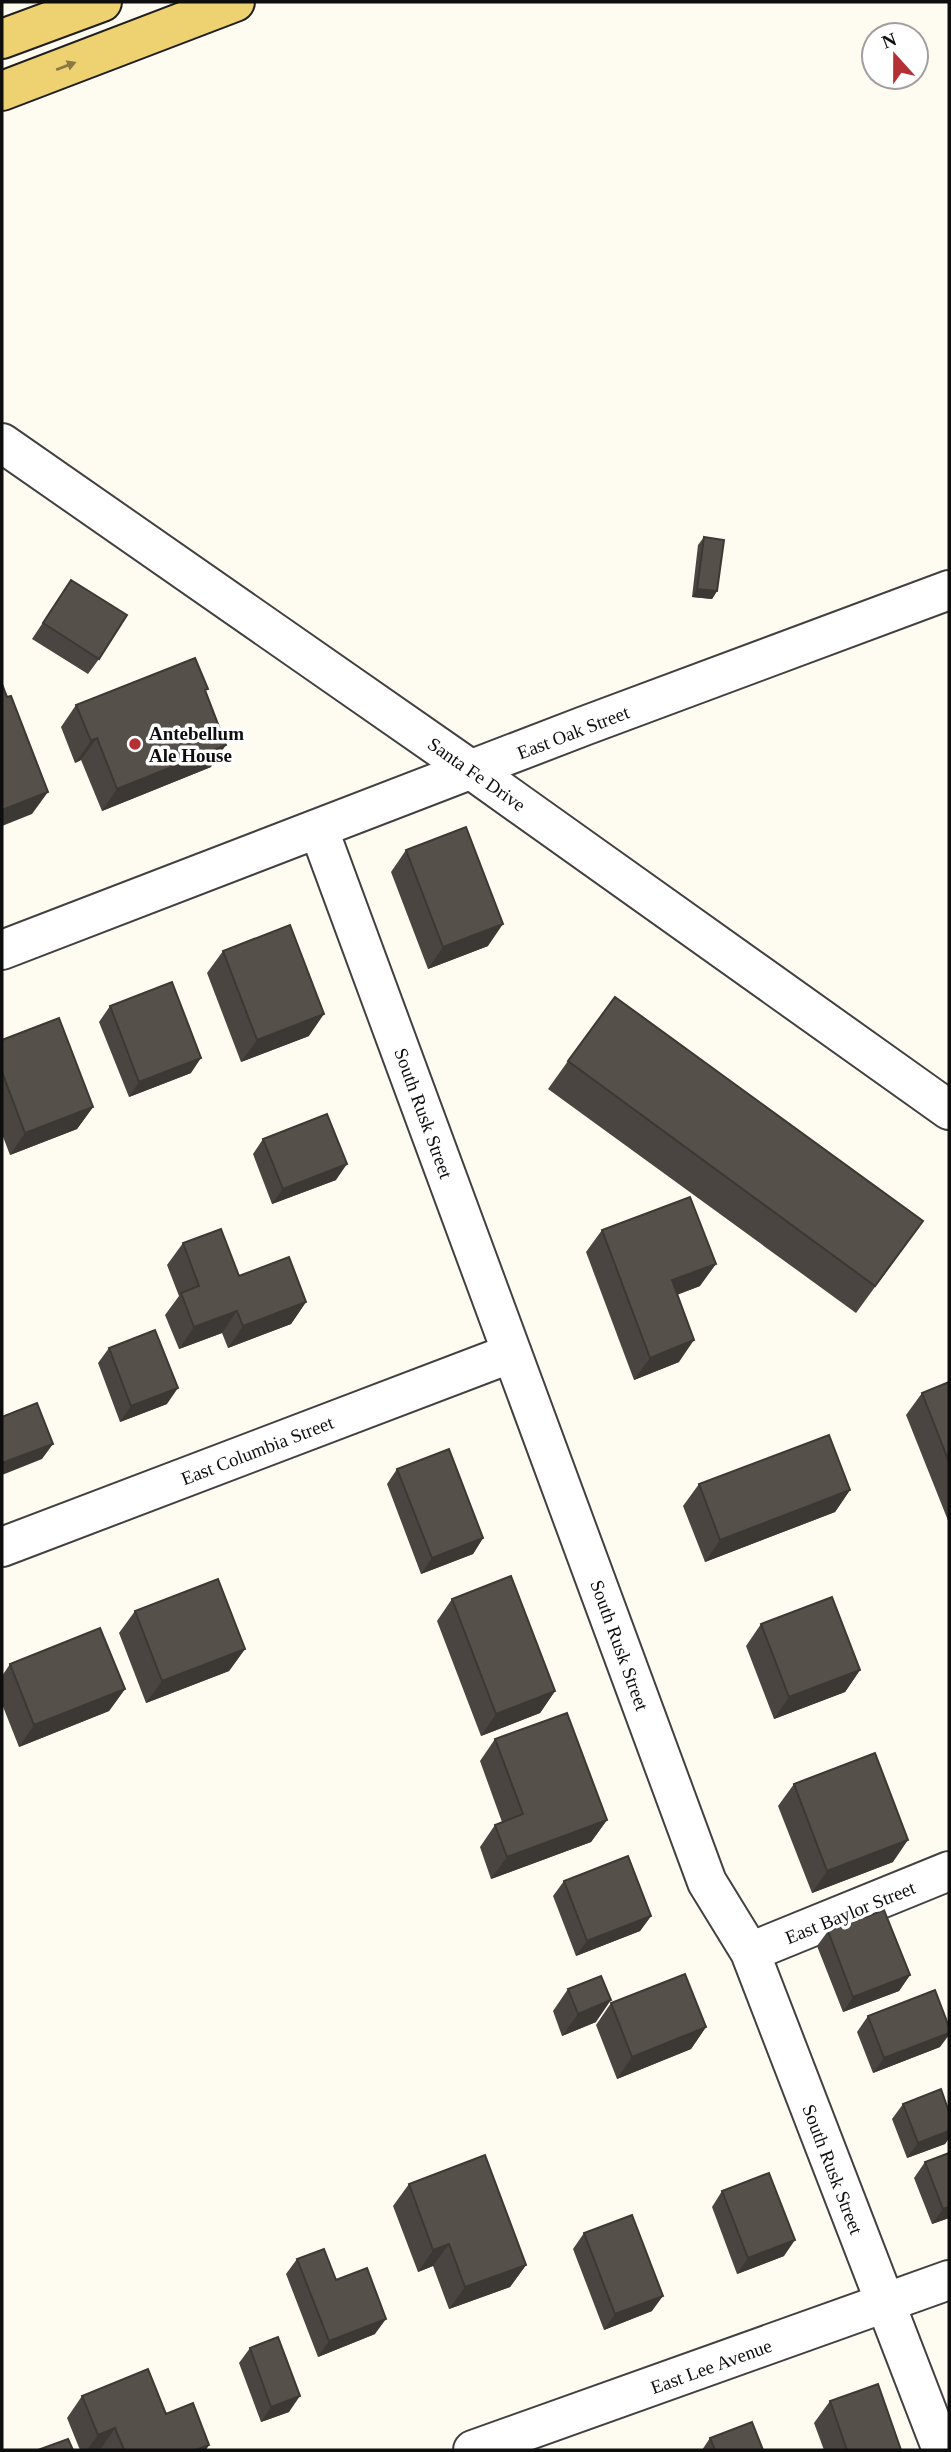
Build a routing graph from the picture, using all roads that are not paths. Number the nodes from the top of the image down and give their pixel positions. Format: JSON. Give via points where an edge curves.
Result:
{"nodes":[{"id":1,"x":102,"y":2,"type":"edge"},
{"id":2,"x":235,"y":2,"type":"edge"},
{"id":3,"x":2,"y":39,"type":"edge"},
{"id":4,"x":2,"y":91,"type":"edge"},
{"id":5,"x":2,"y":443,"type":"edge"},
{"id":6,"x":949,"y":590,"type":"edge"},
{"id":7,"x":473,"y":771,"type":"junction"},
{"id":8,"x":318,"y":830,"type":"junction"},
{"id":9,"x":2,"y":950,"type":"edge"},
{"id":10,"x":949,"y":1110,"type":"edge"},
{"id":11,"x":512,"y":1353,"type":"junction"},
{"id":12,"x":2,"y":1547,"type":"edge"},
{"id":13,"x":949,"y":1871,"type":"edge"},
{"id":14,"x":750,"y":1952,"type":"junction"},
{"id":15,"x":949,"y":2280,"type":"edge"},
{"id":16,"x":885,"y":2304,"type":"junction"},
{"id":17,"x":473,"y":2450,"type":"edge"},
{"id":18,"x":942,"y":2450,"type":"edge"}],
"edges":[{"from":1,"to":3,"type":"main road"},
{"from":4,"to":2,"type":"main road","one_way":true},
{"from":5,"to":7,"type":"street","name":"Santa Fe Drive"},
{"from":6,"to":7,"type":"street","name":"East Oak Street"},
{"from":7,"to":8,"type":"street","name":"East Oak Street"},
{"from":7,"to":10,"type":"street","name":"Santa Fe Drive"},
{"from":8,"to":9,"type":"street","name":"East Oak Street"},
{"from":8,"to":11,"type":"street","name":"South Rusk Street"},
{"from":11,"to":12,"type":"street","name":"East Columbia Street"},
{"from":11,"to":14,"type":"street","name":"South Rusk Street","via":[[707,1882]]},
{"from":13,"to":14,"type":"street","name":"East Baylor Street"},
{"from":14,"to":16,"type":"street","name":"South Rusk Street"},
{"from":15,"to":16,"type":"street","name":"East Lee Avenue"},
{"from":16,"to":17,"type":"street","name":"East Lee Avenue"},
{"from":16,"to":18,"type":"street","name":"South Rusk Street"}]}
